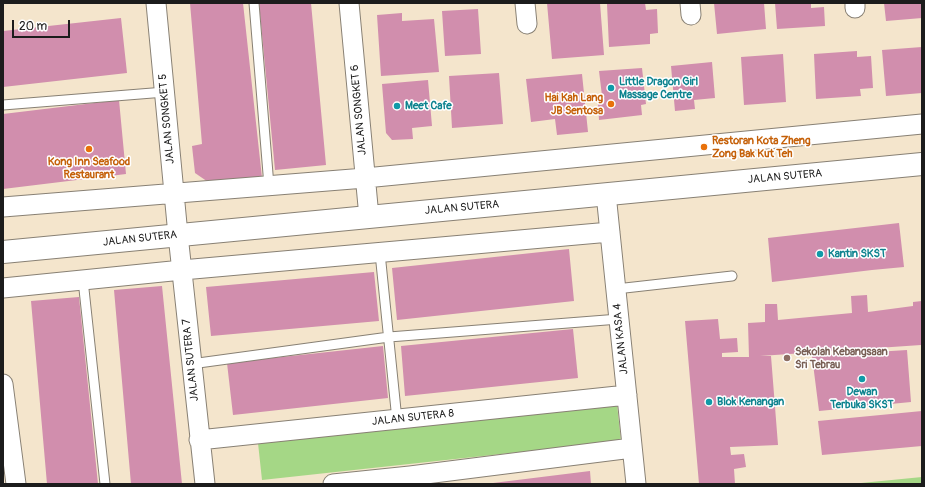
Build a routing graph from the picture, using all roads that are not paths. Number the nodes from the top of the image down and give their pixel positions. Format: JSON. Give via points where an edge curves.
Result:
{"nodes":[{"id":1,"x":156,"y":3,"type":"edge"},
{"id":2,"x":254,"y":3,"type":"edge"},
{"id":3,"x":349,"y":3,"type":"edge"},
{"id":4,"x":525,"y":3,"type":"edge"},
{"id":5,"x":527,"y":24,"type":"dead end"},
{"id":6,"x":165,"y":92,"type":"junction"},
{"id":7,"x":3,"y":105,"type":"edge"},
{"id":8,"x":922,"y":124,"type":"edge"},
{"id":9,"x":922,"y":164,"type":"edge"},
{"id":10,"x":365,"y":178,"type":"junction"},
{"id":11,"x":269,"y":186,"type":"junction"},
{"id":12,"x":174,"y":194,"type":"junction"},
{"id":13,"x":606,"y":194,"type":"junction"},
{"id":14,"x":3,"y":207,"type":"edge"},
{"id":15,"x":369,"y":217,"type":"junction"},
{"id":16,"x":610,"y":232,"type":"junction"},
{"id":17,"x":178,"y":235,"type":"junction"},
{"id":18,"x":3,"y":252,"type":"edge"},
{"id":19,"x":380,"y":253,"type":"junction"},
{"id":20,"x":182,"y":270,"type":"junction"},
{"id":21,"x":732,"y":276,"type":"dead end"},
{"id":22,"x":82,"y":280,"type":"junction"},
{"id":23,"x":3,"y":288,"type":"edge"},
{"id":24,"x":616,"y":290,"type":"junction"},
{"id":25,"x":619,"y":319,"type":"junction"},
{"id":26,"x":389,"y":337,"type":"junction"},
{"id":27,"x":191,"y":364,"type":"junction"},
{"id":28,"x":3,"y":393,"type":"edge"},
{"id":29,"x":627,"y":395,"type":"junction"},
{"id":30,"x":397,"y":420,"type":"junction"},
{"id":31,"x":199,"y":440,"type":"junction"},
{"id":32,"x":632,"y":448,"type":"junction"},
{"id":33,"x":410,"y":480,"type":"edge"},
{"id":34,"x":16,"y":484,"type":"edge"},
{"id":35,"x":105,"y":484,"type":"edge"},
{"id":36,"x":205,"y":484,"type":"edge"},
{"id":37,"x":333,"y":484,"type":"edge"},
{"id":38,"x":636,"y":484,"type":"edge"}],
"edges":[{"from":1,"to":6,"type":"street","name":"JALAN SONGKET 5"},
{"from":2,"to":11,"type":"lane"},
{"from":3,"to":10,"type":"street","name":"JALAN SONGKET 6"},
{"from":4,"to":5,"type":"street"},
{"from":6,"to":7,"type":"lane"},
{"from":6,"to":12,"type":"street","name":"JALAN SONGKET 5"},
{"from":8,"to":10,"type":"street"},
{"from":9,"to":13,"type":"street","name":"JALAN SUTERA"},
{"from":10,"to":11,"type":"street"},
{"from":10,"to":15,"type":"street","name":"JALAN SONGKET 6"},
{"from":11,"to":12,"type":"street"},
{"from":12,"to":14,"type":"street"},
{"from":12,"to":17,"type":"street","name":"JALAN SONGKET 5"},
{"from":13,"to":15,"type":"street","name":"JALAN SUTERA"},
{"from":13,"to":16,"type":"street","name":"JALAN KASA 4"},
{"from":15,"to":17,"type":"street","name":"JALAN SUTERA"},
{"from":16,"to":19,"type":"street"},
{"from":16,"to":24,"type":"street","name":"JALAN KASA 4"},
{"from":17,"to":18,"type":"street","name":"JALAN SUTERA"},
{"from":17,"to":20,"type":"street","name":"JALAN SUTERA 7"},
{"from":19,"to":20,"type":"street"},
{"from":19,"to":26,"type":"lane"},
{"from":20,"to":22,"type":"street"},
{"from":20,"to":27,"type":"street","name":"JALAN SUTERA 7"},
{"from":21,"to":24,"type":"lane"},
{"from":22,"to":23,"type":"street"},
{"from":22,"to":35,"type":"lane"},
{"from":24,"to":25,"type":"street","name":"JALAN KASA 4"},
{"from":25,"to":26,"type":"lane"},
{"from":25,"to":29,"type":"street","name":"JALAN KASA 4"},
{"from":26,"to":27,"type":"lane"},
{"from":26,"to":30,"type":"lane"},
{"from":27,"to":31,"type":"street","name":"JALAN SUTERA 7"},
{"from":28,"to":34,"type":"street"},
{"from":29,"to":30,"type":"street","name":"JALAN SUTERA 8"},
{"from":29,"to":32,"type":"street","name":"JALAN KASA 4"},
{"from":30,"to":31,"type":"street","name":"JALAN SUTERA 8"},
{"from":31,"to":36,"type":"street","name":"JALAN SUTERA 7"},
{"from":32,"to":33,"type":"street"},
{"from":32,"to":38,"type":"street","name":"JALAN KASA 4"},
{"from":33,"to":37,"type":"street"}]}
